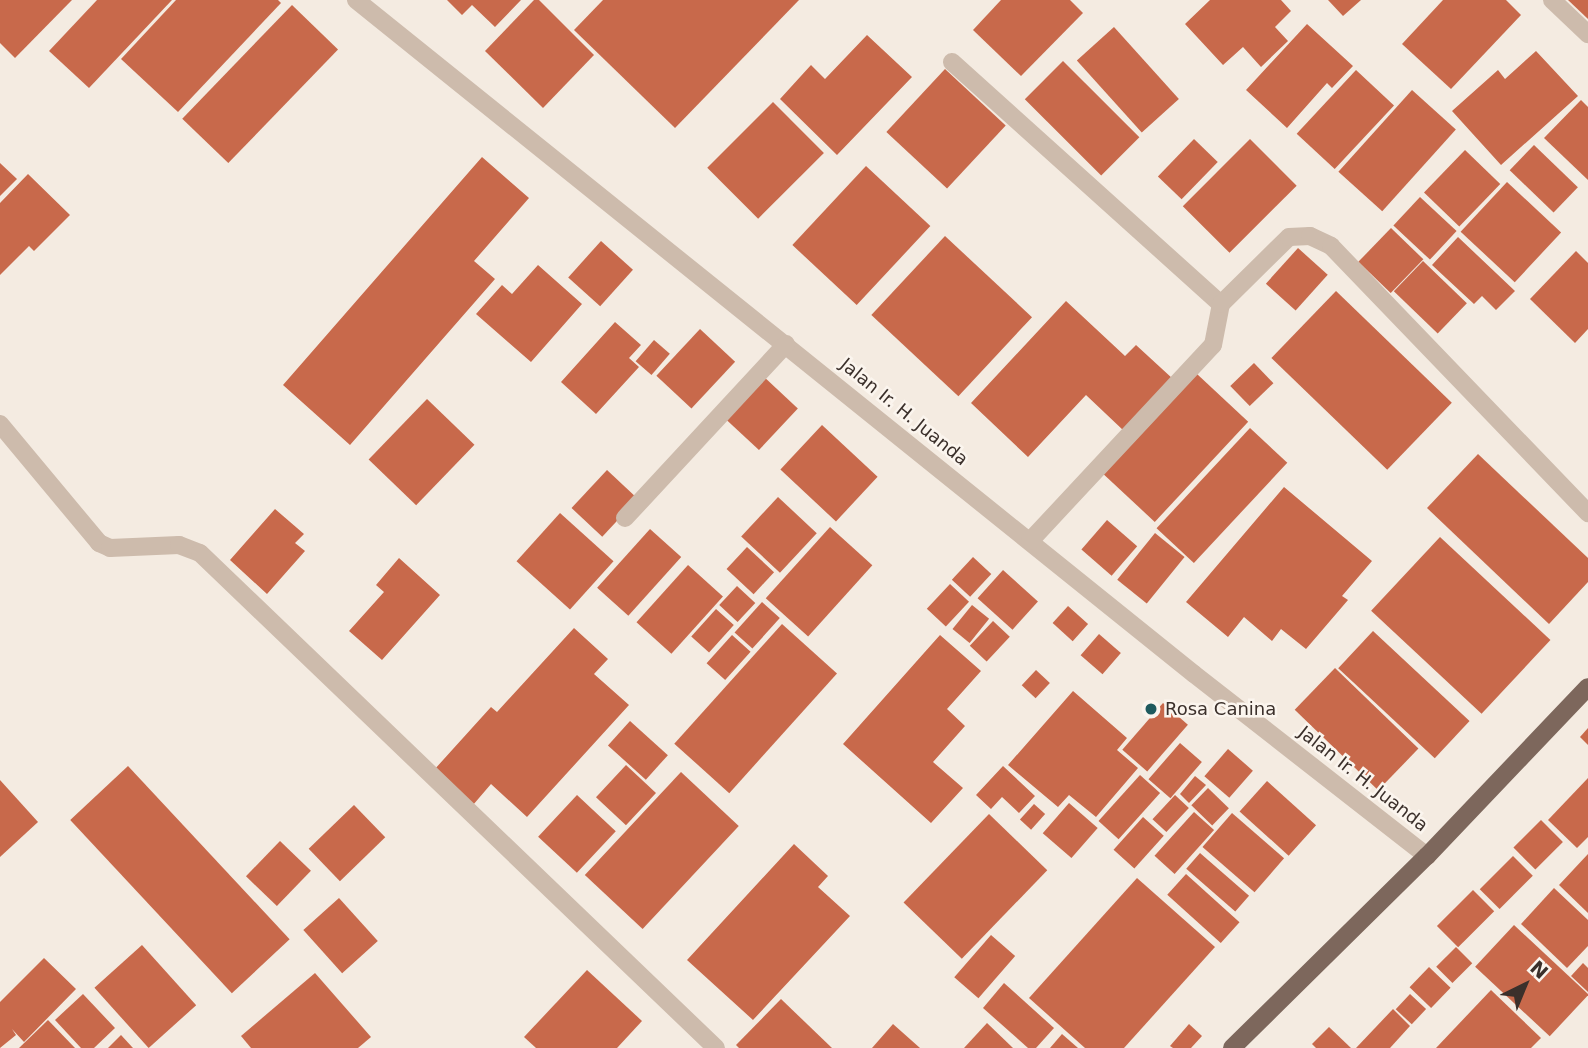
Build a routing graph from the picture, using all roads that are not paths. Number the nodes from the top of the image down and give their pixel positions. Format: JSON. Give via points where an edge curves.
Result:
{"nodes":[{"id":1,"x":1552,"y":0,"type":"edge"},
{"id":2,"x":363,"y":2,"type":"edge"},
{"id":3,"x":1588,"y":34,"type":"edge"},
{"id":4,"x":953,"y":62,"type":"dead end"},
{"id":5,"x":1220,"y":304,"type":"junction"},
{"id":6,"x":786,"y":344,"type":"junction"},
{"id":7,"x":0,"y":424,"type":"edge"},
{"id":8,"x":1588,"y":513,"type":"edge"},
{"id":9,"x":625,"y":518,"type":"dead end"},
{"id":10,"x":1030,"y":541,"type":"junction"},
{"id":11,"x":1588,"y":687,"type":"edge"},
{"id":12,"x":1427,"y":856,"type":"junction"},
{"id":13,"x":716,"y":1048,"type":"edge"},
{"id":14,"x":1232,"y":1048,"type":"edge"}],
"edges":[{"from":1,"to":3,"type":"street"},
{"from":2,"to":6,"type":"street","name":"Jalan Ir. H. Juanda"},
{"from":4,"to":5,"type":"street"},
{"from":5,"to":8,"type":"street","via":[[1289,237],[1310,236],[1331,246]]},
{"from":5,"to":10,"type":"street","via":[[1213,345]]},
{"from":6,"to":9,"type":"street"},
{"from":6,"to":10,"type":"street","name":"Jalan Ir. H. Juanda"},
{"from":7,"to":13,"type":"street","via":[[99,543],[110,548],[179,545],[200,553]]},
{"from":10,"to":12,"type":"street","name":"Jalan Ir. H. Juanda"},
{"from":11,"to":12,"type":"main road","name":"Jalan Ir. H. Juanda"},
{"from":12,"to":14,"type":"main road","name":"Jalan Ir. H. Juanda"}]}
